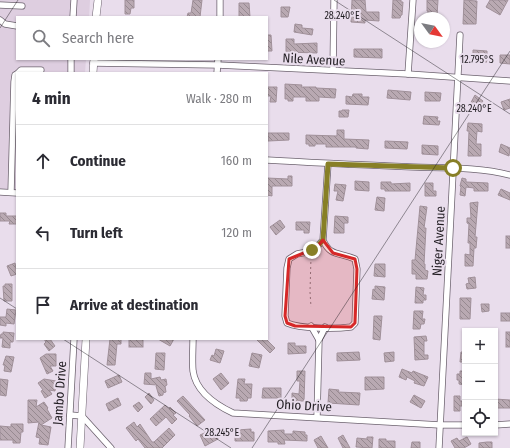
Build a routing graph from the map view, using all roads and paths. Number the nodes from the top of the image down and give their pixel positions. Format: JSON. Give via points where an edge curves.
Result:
{"nodes":[{"id":1,"x":74,"y":0,"type":"edge"},
{"id":2,"x":98,"y":0,"type":"edge"},
{"id":3,"x":220,"y":0,"type":"edge"},
{"id":4,"x":334,"y":0,"type":"edge"},
{"id":5,"x":413,"y":0,"type":"edge"},
{"id":6,"x":0,"y":5,"type":"edge"},
{"id":7,"x":22,"y":6,"type":"dead end"},
{"id":8,"x":73,"y":16,"type":"edge"},
{"id":9,"x":96,"y":16,"type":"edge"},
{"id":10,"x":220,"y":16,"type":"edge"},
{"id":11,"x":0,"y":20,"type":"edge"},
{"id":12,"x":16,"y":26,"type":"edge"},
{"id":13,"x":460,"y":35,"type":"dead end"},
{"id":14,"x":70,"y":60,"type":"edge"},
{"id":15,"x":94,"y":61,"type":"edge"},
{"id":16,"x":218,"y":62,"type":"edge"},
{"id":17,"x":41,"y":70,"type":"dead end"},
{"id":18,"x":333,"y":70,"type":"junction"},
{"id":19,"x":18,"y":72,"type":"edge"},
{"id":20,"x":71,"y":72,"type":"edge"},
{"id":21,"x":93,"y":72,"type":"edge"},
{"id":22,"x":217,"y":72,"type":"edge"},
{"id":23,"x":16,"y":74,"type":"edge"},
{"id":24,"x":408,"y":74,"type":"junction"},
{"id":25,"x":458,"y":78,"type":"junction"},
{"id":26,"x":510,"y":81,"type":"edge"},
{"id":27,"x":268,"y":160,"type":"edge"},
{"id":28,"x":328,"y":164,"type":"junction"},
{"id":29,"x":453,"y":168,"type":"junction"},
{"id":30,"x":510,"y":175,"type":"edge"},
{"id":31,"x":0,"y":192,"type":"edge"},
{"id":32,"x":14,"y":193,"type":"edge"},
{"id":33,"x":323,"y":240,"type":"junction"},
{"id":34,"x":312,"y":250,"type":"junction"},
{"id":35,"x":311,"y":307,"type":"dead end"},
{"id":36,"x":311,"y":326,"type":"junction"},
{"id":37,"x":325,"y":327,"type":"junction"},
{"id":38,"x":74,"y":340,"type":"edge"},
{"id":39,"x":86,"y":340,"type":"edge"},
{"id":40,"x":193,"y":340,"type":"edge"},
{"id":41,"x":319,"y":340,"type":"junction"},
{"id":42,"x":70,"y":415,"type":"junction"},
{"id":43,"x":82,"y":416,"type":"junction"},
{"id":44,"x":317,"y":417,"type":"junction"},
{"id":45,"x":440,"y":424,"type":"junction"},
{"id":46,"x":510,"y":424,"type":"edge"},
{"id":47,"x":462,"y":425,"type":"edge"},
{"id":48,"x":498,"y":425,"type":"edge"},
{"id":49,"x":68,"y":448,"type":"edge"},
{"id":50,"x":80,"y":448,"type":"edge"},
{"id":51,"x":111,"y":448,"type":"edge"},
{"id":52,"x":439,"y":448,"type":"edge"}],
"edges":[{"from":1,"to":8,"type":"street"},
{"from":2,"to":9,"type":"main road"},
{"from":3,"to":10,"type":"street"},
{"from":4,"to":18,"type":"street"},
{"from":5,"to":24,"type":"street"},
{"from":6,"to":7,"type":"street"},
{"from":11,"to":12,"type":"street","via":[[5,24]]},
{"from":13,"to":25,"type":"street","name":"Niger Avenue"},
{"from":14,"to":20,"type":"street"},
{"from":15,"to":16,"type":"street","name":"Nile Avenue"},
{"from":15,"to":21,"type":"main road"},
{"from":16,"to":18,"type":"street","name":"Nile Avenue"},
{"from":16,"to":22,"type":"street"},
{"from":17,"to":19,"type":"street"},
{"from":18,"to":24,"type":"street","name":"Nile Avenue"},
{"from":23,"to":32,"type":"street"},
{"from":24,"to":25,"type":"street","name":"Nile Avenue"},
{"from":25,"to":26,"type":"street","name":"Nile Avenue"},
{"from":25,"to":29,"type":"street","name":"Niger Avenue"},
{"from":27,"to":28,"type":"street"},
{"from":28,"to":29,"type":"street"},
{"from":28,"to":33,"type":"street"},
{"from":29,"to":30,"type":"street"},
{"from":29,"to":45,"type":"street","name":"Niger Avenue"},
{"from":31,"to":32,"type":"street"},
{"from":33,"to":34,"type":"street"},
{"from":33,"to":37,"type":"street","via":[[326,248],[333,253],[355,259],[357,269],[355,323],[351,327]]},
{"from":34,"to":35,"type":"path"},
{"from":34,"to":36,"type":"street","via":[[289,259],[285,316],[287,323]]},
{"from":36,"to":37,"type":"street"},
{"from":36,"to":41,"type":"street"},
{"from":37,"to":41,"type":"street"},
{"from":38,"to":42,"type":"street","name":"Jambo Drive"},
{"from":39,"to":43,"type":"main road","name":"Jambo Drive"},
{"from":40,"to":44,"type":"street","name":"Ohio Drive","via":[[193,371],[198,385],[220,407],[233,413]]},
{"from":41,"to":44,"type":"street"},
{"from":42,"to":43,"type":"street"},
{"from":42,"to":49,"type":"street","name":"Jambo Drive"},
{"from":43,"to":50,"type":"main road","name":"Jambo Drive"},
{"from":43,"to":51,"type":"street"},
{"from":44,"to":45,"type":"street","name":"Ohio Drive"},
{"from":45,"to":47,"type":"street","name":"Ohio Drive"},
{"from":45,"to":52,"type":"street","name":"Niger Avenue"},
{"from":46,"to":48,"type":"street"}]}
